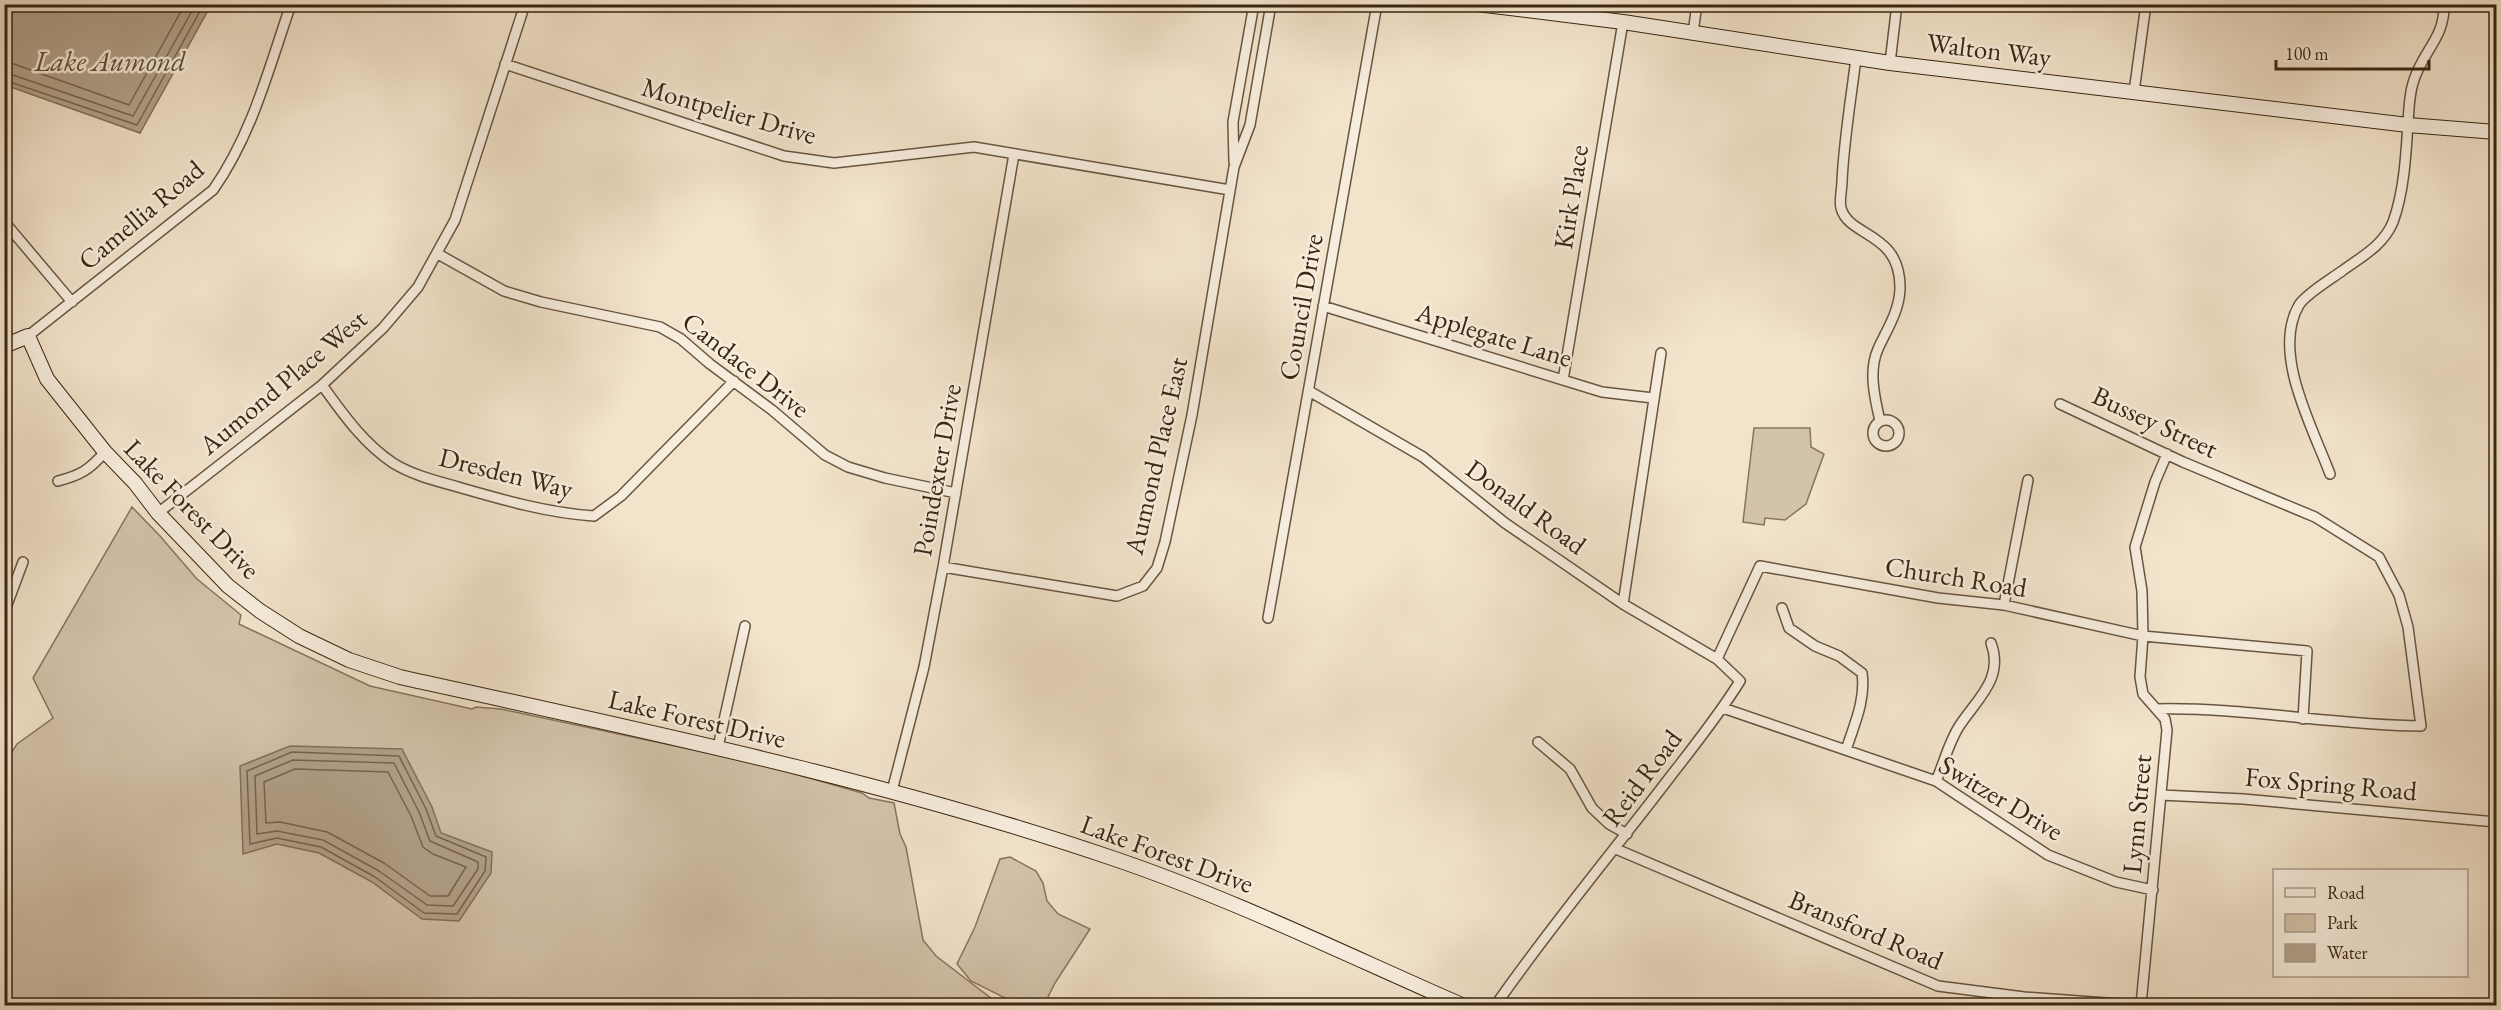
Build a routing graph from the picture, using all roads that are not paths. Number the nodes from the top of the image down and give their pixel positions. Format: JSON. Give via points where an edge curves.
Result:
{"nodes":[{"id":1,"x":291,"y":4,"type":"edge"},
{"id":2,"x":525,"y":4,"type":"edge"},
{"id":3,"x":1254,"y":4,"type":"edge"},
{"id":4,"x":1271,"y":4,"type":"edge"},
{"id":5,"x":1377,"y":4,"type":"edge"},
{"id":6,"x":1477,"y":4,"type":"edge"},
{"id":7,"x":1697,"y":4,"type":"edge"},
{"id":8,"x":1897,"y":4,"type":"edge"},
{"id":9,"x":2146,"y":4,"type":"edge"},
{"id":10,"x":2444,"y":4,"type":"edge"},
{"id":11,"x":1592,"y":11,"type":"edge"},
{"id":12,"x":1623,"y":22,"type":"junction"},
{"id":13,"x":1693,"y":33,"type":"junction"},
{"id":14,"x":1856,"y":58,"type":"junction"},
{"id":15,"x":1890,"y":63,"type":"junction"},
{"id":16,"x":505,"y":64,"type":"junction"},
{"id":17,"x":2134,"y":92,"type":"junction"},
{"id":18,"x":2408,"y":124,"type":"junction"},
{"id":19,"x":2496,"y":132,"type":"edge"},
{"id":20,"x":1014,"y":154,"type":"junction"},
{"id":21,"x":1234,"y":167,"type":"junction"},
{"id":22,"x":1230,"y":190,"type":"junction"},
{"id":23,"x":8,"y":225,"type":"dead end"},
{"id":24,"x":438,"y":254,"type":"junction"},
{"id":25,"x":72,"y":302,"type":"junction"},
{"id":26,"x":1323,"y":306,"type":"junction"},
{"id":27,"x":28,"y":336,"type":"junction"},
{"id":28,"x":4,"y":346,"type":"edge"},
{"id":29,"x":1661,"y":353,"type":"dead end"},
{"id":30,"x":1563,"y":380,"type":"junction"},
{"id":31,"x":734,"y":381,"type":"junction"},
{"id":32,"x":322,"y":385,"type":"junction"},
{"id":33,"x":1309,"y":391,"type":"junction"},
{"id":34,"x":1653,"y":398,"type":"junction"},
{"id":35,"x":2060,"y":404,"type":"dead end"},
{"id":36,"x":1880,"y":421,"type":"dead end"},
{"id":37,"x":105,"y":452,"type":"junction"},
{"id":38,"x":2167,"y":454,"type":"junction"},
{"id":39,"x":2330,"y":474,"type":"dead end"},
{"id":40,"x":2028,"y":480,"type":"dead end"},
{"id":41,"x":58,"y":481,"type":"dead end"},
{"id":42,"x":956,"y":493,"type":"junction"},
{"id":43,"x":158,"y":513,"type":"junction"},
{"id":44,"x":23,"y":562,"type":"dead end"},
{"id":45,"x":943,"y":567,"type":"junction"},
{"id":46,"x":1623,"y":604,"type":"junction"},
{"id":47,"x":2004,"y":605,"type":"junction"},
{"id":48,"x":1782,"y":608,"type":"dead end"},
{"id":49,"x":4,"y":613,"type":"edge"},
{"id":50,"x":1268,"y":618,"type":"dead end"},
{"id":51,"x":745,"y":626,"type":"dead end"},
{"id":52,"x":2143,"y":636,"type":"junction"},
{"id":53,"x":1991,"y":643,"type":"dead end"},
{"id":54,"x":1717,"y":659,"type":"junction"},
{"id":55,"x":1723,"y":708,"type":"junction"},
{"id":56,"x":2156,"y":709,"type":"junction"},
{"id":57,"x":2303,"y":719,"type":"junction"},
{"id":58,"x":1538,"y":742,"type":"dead end"},
{"id":59,"x":718,"y":747,"type":"junction"},
{"id":60,"x":1846,"y":750,"type":"junction"},
{"id":61,"x":1936,"y":781,"type":"junction"},
{"id":62,"x":892,"y":791,"type":"junction"},
{"id":63,"x":2161,"y":795,"type":"junction"},
{"id":64,"x":2496,"y":822,"type":"edge"},
{"id":65,"x":1627,"y":834,"type":"junction"},
{"id":66,"x":1616,"y":849,"type":"junction"},
{"id":67,"x":2153,"y":890,"type":"junction"},
{"id":68,"x":1464,"y":1005,"type":"edge"},
{"id":69,"x":1495,"y":1005,"type":"edge"},
{"id":70,"x":2142,"y":1005,"type":"edge"},
{"id":71,"x":2147,"y":1005,"type":"edge"}],
"edges":[{"from":1,"to":25,"type":"street","name":"Camellia Road","via":[[249,125],[231,165],[213,190]]},
{"from":2,"to":16,"type":"street","name":"Aumond Place West"},
{"from":3,"to":21,"type":"street","name":"Aumond Place East","via":[[1233,122]]},
{"from":4,"to":21,"type":"street","name":"Aumond Place East","via":[[1250,125]]},
{"from":5,"to":26,"type":"street","name":"Council Drive"},
{"from":6,"to":11,"type":"street","name":"Walton Way"},
{"from":7,"to":13,"type":"street"},
{"from":8,"to":15,"type":"street"},
{"from":9,"to":17,"type":"street"},
{"from":10,"to":18,"type":"street","via":[[2445,20],[2440,34],[2419,65],[2413,82]]},
{"from":11,"to":12,"type":"street","name":"Walton Way"},
{"from":12,"to":13,"type":"street","name":"Walton Way"},
{"from":12,"to":30,"type":"street","name":"Kirk Place"},
{"from":13,"to":14,"type":"street","name":"Walton Way"},
{"from":14,"to":15,"type":"street","name":"Walton Way"},
{"from":14,"to":36,"type":"street","via":[[1841,209],[1851,222],[1885,246],[1896,262],[1900,290],[1896,313],[1874,362]]},
{"from":15,"to":17,"type":"street","name":"Walton Way"},
{"from":16,"to":20,"type":"street","name":"Montpelier Drive","via":[[784,156],[834,163],[974,147]]},
{"from":16,"to":24,"type":"street","name":"Aumond Place West","via":[[455,220]]},
{"from":17,"to":18,"type":"street","name":"Walton Way"},
{"from":18,"to":19,"type":"street","name":"Walton Way"},
{"from":18,"to":39,"type":"street","via":[[2401,188],[2392,223],[2374,249],[2300,304],[2292,325],[2289,355],[2297,388]]},
{"from":20,"to":22,"type":"street","name":"Montpelier Drive"},
{"from":20,"to":42,"type":"street","name":"Poindexter Drive"},
{"from":21,"to":22,"type":"street","name":"Aumond Place East"},
{"from":22,"to":45,"type":"street","name":"Aumond Place East","via":[[1175,502],[1156,568],[1143,586],[1118,596]]},
{"from":23,"to":25,"type":"street"},
{"from":24,"to":31,"type":"street","name":"Candace Drive","via":[[504,291],[541,303],[660,327]]},
{"from":24,"to":32,"type":"street","name":"Aumond Place West","via":[[418,287],[383,328]]},
{"from":25,"to":27,"type":"street","name":"Camellia Road"},
{"from":26,"to":30,"type":"street","name":"Applegate Lane"},
{"from":26,"to":33,"type":"street","name":"Council Drive"},
{"from":27,"to":28,"type":"street"},
{"from":27,"to":37,"type":"street","name":"Lake Forest Drive","via":[[47,379]]},
{"from":29,"to":34,"type":"street"},
{"from":30,"to":34,"type":"street","name":"Applegate Lane","via":[[1602,392]]},
{"from":31,"to":32,"type":"street","name":"Dresden Way","via":[[621,496],[594,516],[494,497],[394,464],[358,433]]},
{"from":31,"to":42,"type":"street","name":"Candace Drive","via":[[825,455],[848,467]]},
{"from":32,"to":43,"type":"street","name":"Aumond Place West"},
{"from":33,"to":46,"type":"street","name":"Donald Road","via":[[1423,457],[1505,523]]},
{"from":33,"to":50,"type":"street","name":"Council Drive"},
{"from":34,"to":46,"type":"street"},
{"from":35,"to":38,"type":"street","name":"Bussey Street"},
{"from":37,"to":41,"type":"street","via":[[79,476]]},
{"from":37,"to":43,"type":"street","name":"Lake Forest Drive"},
{"from":38,"to":52,"type":"street","name":"Lynn Street","via":[[2135,547],[2142,591]]},
{"from":38,"to":57,"type":"street","name":"Bussey Street","via":[[2315,517],[2379,557],[2399,595],[2408,627],[2421,726]]},
{"from":40,"to":47,"type":"street"},
{"from":42,"to":45,"type":"street","name":"Poindexter Drive"},
{"from":43,"to":59,"type":"street","name":"Lake Forest Drive","via":[[200,559],[260,612],[349,660],[400,677]]},
{"from":44,"to":49,"type":"street"},
{"from":45,"to":62,"type":"street","name":"Poindexter Drive","via":[[924,667]]},
{"from":46,"to":54,"type":"street","name":"Donald Road"},
{"from":47,"to":52,"type":"street","name":"Church Road"},
{"from":47,"to":54,"type":"street","name":"Church Road","via":[[1938,598],[1760,566]]},
{"from":48,"to":60,"type":"street","via":[[1789,628],[1862,673],[1862,700]]},
{"from":51,"to":59,"type":"street"},
{"from":52,"to":56,"type":"street","name":"Lynn Street","via":[[2143,694]]},
{"from":52,"to":57,"type":"street","name":"Church Road","via":[[2307,651]]},
{"from":53,"to":61,"type":"street","via":[[1996,658],[1993,676],[1959,726]]},
{"from":54,"to":55,"type":"street","name":"Reid Road","via":[[1740,681]]},
{"from":55,"to":60,"type":"street","name":"Switzer Drive"},
{"from":55,"to":65,"type":"street","name":"Reid Road"},
{"from":56,"to":57,"type":"street","via":[[2193,708]]},
{"from":56,"to":63,"type":"street","name":"Lynn Street","via":[[2165,719],[2167,730]]},
{"from":58,"to":65,"type":"street","via":[[1570,769],[1592,808]]},
{"from":59,"to":62,"type":"street","name":"Lake Forest Drive"},
{"from":60,"to":61,"type":"street","name":"Switzer Drive"},
{"from":61,"to":67,"type":"street","name":"Switzer Drive","via":[[2048,855],[2116,882]]},
{"from":62,"to":68,"type":"street","name":"Lake Forest Drive","via":[[1058,840],[1190,886]]},
{"from":63,"to":64,"type":"street","name":"Fox Spring Road"},
{"from":63,"to":67,"type":"street","name":"Lynn Street"},
{"from":65,"to":66,"type":"street","name":"Reid Road"},
{"from":66,"to":69,"type":"street","name":"Reid Road"},
{"from":66,"to":70,"type":"street","name":"Bransford Road","via":[[1938,986]]},
{"from":67,"to":70,"type":"street","name":"Lynn Street"},
{"from":70,"to":71,"type":"street","name":"Bransford Road"}]}
